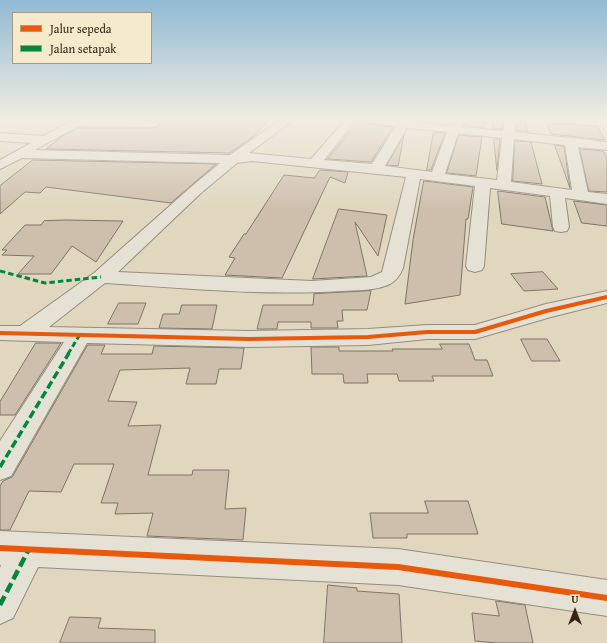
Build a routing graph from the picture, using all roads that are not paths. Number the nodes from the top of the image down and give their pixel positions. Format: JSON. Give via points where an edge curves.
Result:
{"nodes":[{"id":1,"x":27,"y":150,"type":"edge"},
{"id":2,"x":245,"y":150,"type":"edge"},
{"id":3,"x":325,"y":150,"type":"edge"},
{"id":4,"x":388,"y":150,"type":"edge"},
{"id":5,"x":447,"y":150,"type":"edge"},
{"id":6,"x":507,"y":150,"type":"edge"},
{"id":7,"x":572,"y":150,"type":"edge"},
{"id":8,"x":20,"y":154,"type":"junction"},
{"id":9,"x":233,"y":159,"type":"junction"},
{"id":10,"x":2,"y":163,"type":"edge"},
{"id":11,"x":314,"y":163,"type":"junction"},
{"id":12,"x":376,"y":169,"type":"junction"},
{"id":13,"x":414,"y":174,"type":"junction"},
{"id":14,"x":437,"y":176,"type":"junction"},
{"id":15,"x":483,"y":182,"type":"junction"},
{"id":16,"x":504,"y":185,"type":"junction"},
{"id":17,"x":557,"y":192,"type":"junction"},
{"id":18,"x":581,"y":196,"type":"junction"},
{"id":19,"x":607,"y":199,"type":"edge"},
{"id":20,"x":561,"y":227,"type":"dead end"},
{"id":21,"x":475,"y":266,"type":"dead end"},
{"id":22,"x":101,"y":277,"type":"junction"},
{"id":23,"x":607,"y":297,"type":"edge"},
{"id":24,"x":26,"y":333,"type":"junction"},
{"id":25,"x":0,"y":334,"type":"edge"},
{"id":26,"x":79,"y":336,"type":"junction"},
{"id":27,"x":0,"y":467,"type":"edge"},
{"id":28,"x":15,"y":548,"type":"edge"},
{"id":29,"x":607,"y":598,"type":"edge"},
{"id":30,"x":0,"y":605,"type":"edge"}],
"edges":[{"from":1,"to":8,"type":"street"},
{"from":2,"to":9,"type":"street"},
{"from":3,"to":11,"type":"street"},
{"from":4,"to":12,"type":"street"},
{"from":5,"to":14,"type":"street"},
{"from":6,"to":16,"type":"street"},
{"from":7,"to":18,"type":"street"},
{"from":8,"to":9,"type":"street"},
{"from":8,"to":10,"type":"street"},
{"from":9,"to":11,"type":"street","via":[[252,157]]},
{"from":9,"to":22,"type":"street"},
{"from":11,"to":12,"type":"street"},
{"from":12,"to":13,"type":"street"},
{"from":13,"to":14,"type":"street"},
{"from":13,"to":22,"type":"street","via":[[394,268],[390,275],[373,283],[312,287]]},
{"from":14,"to":15,"type":"street"},
{"from":15,"to":16,"type":"street"},
{"from":15,"to":21,"type":"street"},
{"from":16,"to":17,"type":"street"},
{"from":17,"to":18,"type":"street"},
{"from":17,"to":20,"type":"street"},
{"from":18,"to":19,"type":"street"},
{"from":22,"to":24,"type":"street"},
{"from":23,"to":26,"type":"street","via":[[546,311],[475,332],[249,339]]},
{"from":24,"to":25,"type":"street"},
{"from":24,"to":26,"type":"street"},
{"from":26,"to":27,"type":"street"},
{"from":28,"to":29,"type":"street","via":[[398,567]]},
{"from":28,"to":30,"type":"street"}]}
